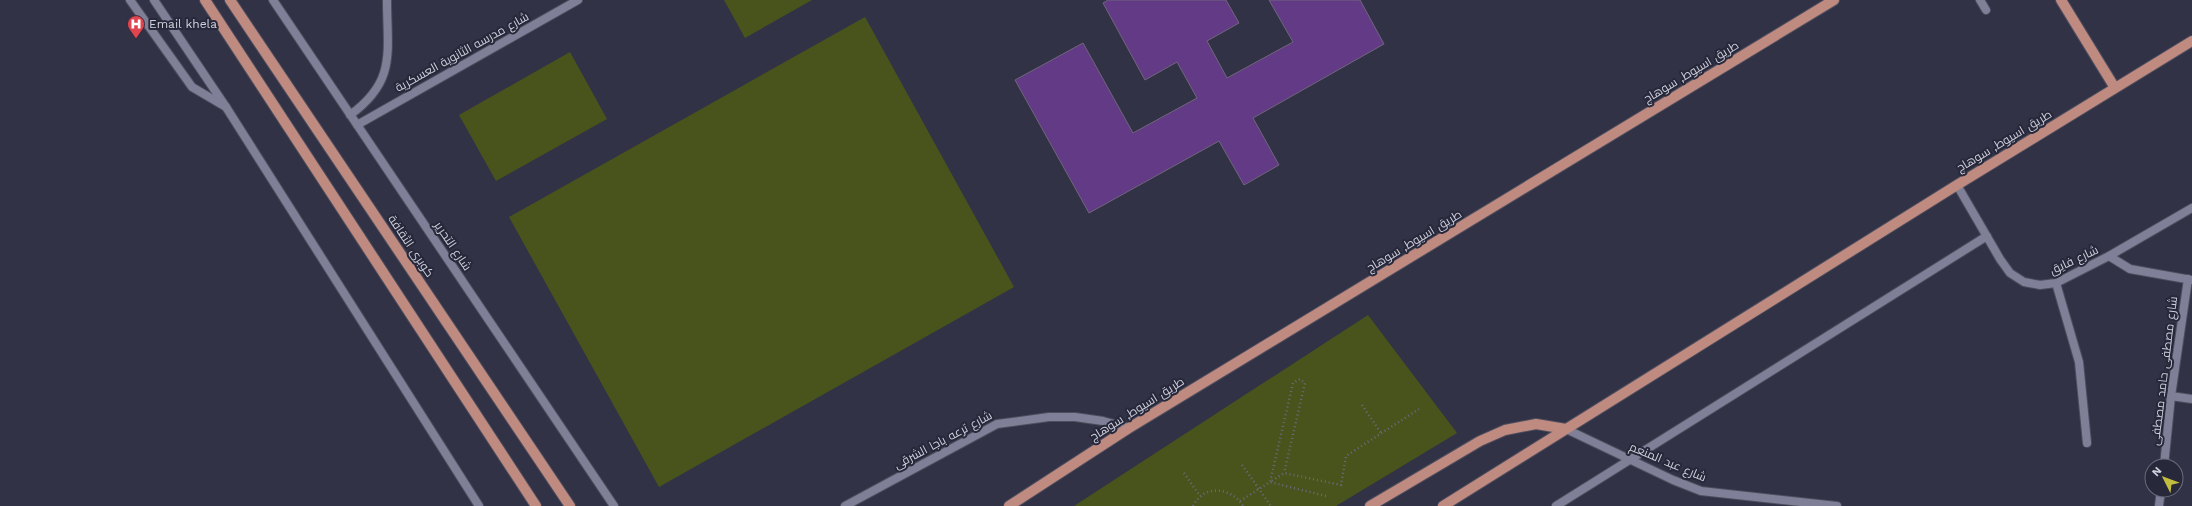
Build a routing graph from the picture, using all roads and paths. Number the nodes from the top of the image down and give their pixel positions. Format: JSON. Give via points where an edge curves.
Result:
{"nodes":[{"id":1,"x":130,"y":0,"type":"edge"},
{"id":2,"x":154,"y":0,"type":"edge"},
{"id":3,"x":205,"y":0,"type":"edge"},
{"id":4,"x":230,"y":0,"type":"edge"},
{"id":5,"x":273,"y":0,"type":"edge"},
{"id":6,"x":387,"y":0,"type":"edge"},
{"id":7,"x":578,"y":0,"type":"edge"},
{"id":8,"x":1834,"y":0,"type":"edge"},
{"id":9,"x":1980,"y":0,"type":"edge"},
{"id":10,"x":2061,"y":0,"type":"edge"},
{"id":11,"x":1986,"y":10,"type":"dead end"},
{"id":12,"x":2192,"y":41,"type":"edge"},
{"id":13,"x":2115,"y":88,"type":"junction"},
{"id":14,"x":226,"y":107,"type":"junction"},
{"id":15,"x":350,"y":115,"type":"junction"},
{"id":16,"x":357,"y":125,"type":"junction"},
{"id":17,"x":1956,"y":185,"type":"junction"},
{"id":18,"x":2192,"y":208,"type":"edge"},
{"id":19,"x":1987,"y":236,"type":"junction"},
{"id":20,"x":2109,"y":256,"type":"junction"},
{"id":21,"x":2190,"y":279,"type":"edge"},
{"id":22,"x":2056,"y":283,"type":"junction"},
{"id":23,"x":2171,"y":396,"type":"junction"},
{"id":24,"x":2192,"y":399,"type":"edge"},
{"id":25,"x":1362,"y":405,"type":"dead end"},
{"id":26,"x":1418,"y":409,"type":"dead end"},
{"id":27,"x":1129,"y":428,"type":"junction"},
{"id":28,"x":1566,"y":429,"type":"junction"},
{"id":29,"x":1381,"y":433,"type":"junction"},
{"id":30,"x":2087,"y":443,"type":"dead end"},
{"id":31,"x":2165,"y":458,"type":"edge"},
{"id":32,"x":1630,"y":460,"type":"junction"},
{"id":33,"x":1242,"y":465,"type":"dead end"},
{"id":34,"x":1184,"y":473,"type":"dead end"},
{"id":35,"x":1284,"y":473,"type":"junction"},
{"id":36,"x":1270,"y":482,"type":"junction"},
{"id":37,"x":1259,"y":489,"type":"junction"},
{"id":38,"x":1200,"y":496,"type":"junction"},
{"id":39,"x":1326,"y":496,"type":"dead end"},
{"id":40,"x":1240,"y":501,"type":"junction"},
{"id":41,"x":479,"y":506,"type":"edge"},
{"id":42,"x":536,"y":506,"type":"edge"},
{"id":43,"x":570,"y":506,"type":"edge"},
{"id":44,"x":614,"y":506,"type":"edge"},
{"id":45,"x":845,"y":506,"type":"edge"},
{"id":46,"x":1009,"y":506,"type":"edge"},
{"id":47,"x":1193,"y":506,"type":"edge"},
{"id":48,"x":1243,"y":506,"type":"edge"},
{"id":49,"x":1271,"y":506,"type":"edge"},
{"id":50,"x":1370,"y":506,"type":"edge"},
{"id":51,"x":1443,"y":506,"type":"edge"},
{"id":52,"x":1556,"y":506,"type":"edge"},
{"id":53,"x":1837,"y":506,"type":"edge"}],
"edges":[{"from":1,"to":14,"type":"street","via":[[192,87]]},
{"from":2,"to":14,"type":"street"},
{"from":3,"to":42,"type":"main road"},
{"from":4,"to":43,"type":"main road","name":"كوبرى الثقافة"},
{"from":5,"to":15,"type":"street","name":"شارع التحرير"},
{"from":6,"to":15,"type":"street","via":[[386,64],[382,82],[367,103]]},
{"from":7,"to":16,"type":"street","name":"شارع مدرسه الثانوية العسكرية"},
{"from":8,"to":27,"type":"main road","name":"طريق اسيوط, سوهاج"},
{"from":9,"to":11,"type":"street"},
{"from":10,"to":13,"type":"main road"},
{"from":12,"to":13,"type":"main road","name":"طريق اسيوط, سوهاج"},
{"from":13,"to":17,"type":"main road","name":"طريق اسيوط, سوهاج"},
{"from":14,"to":41,"type":"street"},
{"from":15,"to":16,"type":"street","name":"شارع التحرير"},
{"from":16,"to":44,"type":"street","name":"شارع التحرير"},
{"from":17,"to":19,"type":"street","name":"شارع فايق"},
{"from":17,"to":28,"type":"main road","name":"طريق اسيوط, سوهاج"},
{"from":18,"to":20,"type":"street","name":"شارع فايق"},
{"from":19,"to":22,"type":"street","name":"شارع فايق","via":[[2010,273],[2024,282],[2040,285]]},
{"from":19,"to":32,"type":"street"},
{"from":20,"to":21,"type":"street","via":[[2130,269]]},
{"from":20,"to":22,"type":"street","name":"شارع فايق"},
{"from":21,"to":23,"type":"street","name":"شارع مصطفى حامد مصطفى"},
{"from":22,"to":30,"type":"street","via":[[2079,362]]},
{"from":23,"to":24,"type":"street"},
{"from":23,"to":31,"type":"street","name":"شارع مصطفى حامد مصطفى"},
{"from":25,"to":29,"type":"path"},
{"from":26,"to":29,"type":"path"},
{"from":27,"to":45,"type":"street","name":"شارع ترعه باجا الشرقى","via":[[1075,417],[1049,417],[997,424]]},
{"from":27,"to":46,"type":"main road","name":"طريق اسيوط, سوهاج"},
{"from":28,"to":32,"type":"street","name":"شارع عبد المنعم"},
{"from":28,"to":50,"type":"main road","via":[[1536,424],[1505,430],[1480,441]]},
{"from":28,"to":51,"type":"main road","name":"طريق اسيوط, سوهاج"},
{"from":29,"to":35,"type":"path","via":[[1346,456],[1341,485]]},
{"from":32,"to":52,"type":"street"},
{"from":32,"to":53,"type":"street","name":"شارع عبد المنعم","via":[[1701,491]]},
{"from":33,"to":37,"type":"path"},
{"from":34,"to":38,"type":"path"},
{"from":35,"to":36,"type":"path"},
{"from":35,"to":36,"type":"path","via":[[1305,383],[1300,379],[1293,383]]},
{"from":36,"to":37,"type":"path"},
{"from":36,"to":39,"type":"path"},
{"from":37,"to":40,"type":"path"},
{"from":37,"to":49,"type":"path"},
{"from":38,"to":40,"type":"path","via":[[1210,491],[1221,490],[1232,493]]},
{"from":38,"to":47,"type":"path"},
{"from":40,"to":48,"type":"path"}]}
